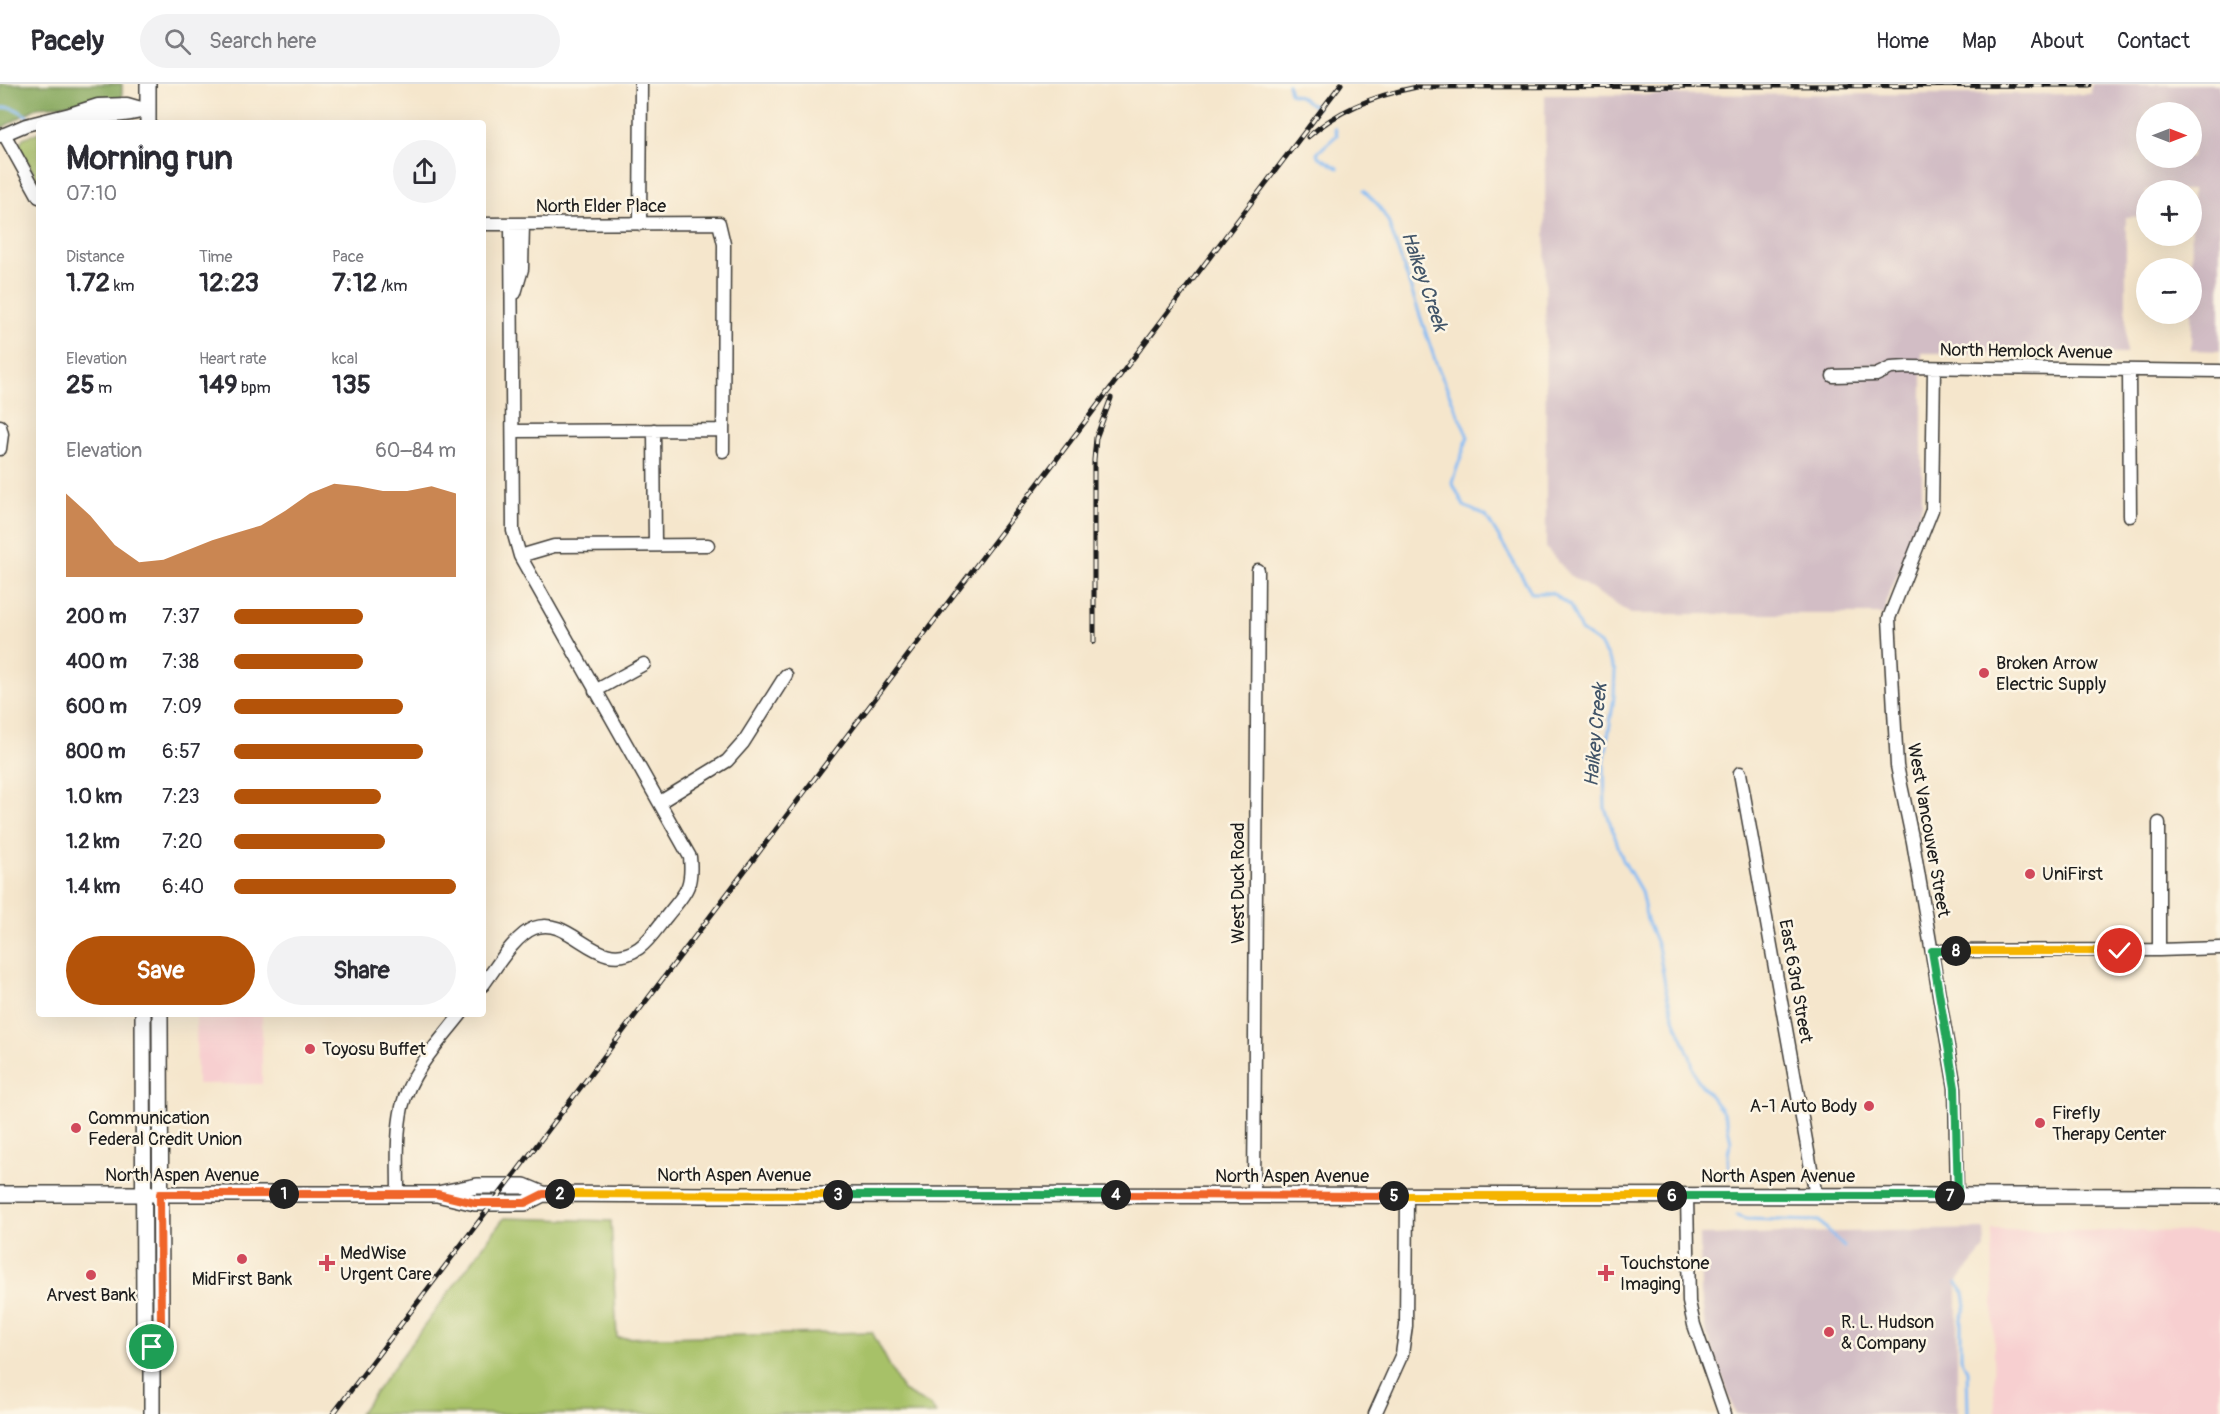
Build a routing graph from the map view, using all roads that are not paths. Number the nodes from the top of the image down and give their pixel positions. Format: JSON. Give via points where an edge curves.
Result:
{"nodes":[{"id":1,"x":148,"y":84,"type":"edge"},
{"id":2,"x":641,"y":84,"type":"edge"},
{"id":3,"x":148,"y":117,"type":"edge"},
{"id":4,"x":43,"y":120,"type":"edge"},
{"id":5,"x":36,"y":122,"type":"edge"},
{"id":6,"x":2,"y":135,"type":"edge"},
{"id":7,"x":36,"y":192,"type":"edge"},
{"id":8,"x":486,"y":224,"type":"edge"},
{"id":9,"x":517,"y":224,"type":"junction"},
{"id":10,"x":640,"y":224,"type":"junction"},
{"id":11,"x":1934,"y":368,"type":"junction"},
{"id":12,"x":2129,"y":370,"type":"junction"},
{"id":13,"x":2220,"y":370,"type":"edge"},
{"id":14,"x":1833,"y":376,"type":"dead end"},
{"id":15,"x":0,"y":426,"type":"edge"},
{"id":16,"x":654,"y":430,"type":"junction"},
{"id":17,"x":723,"y":430,"type":"junction"},
{"id":18,"x":513,"y":431,"type":"junction"},
{"id":19,"x":1,"y":447,"type":"edge"},
{"id":20,"x":723,"y":451,"type":"dead end"},
{"id":21,"x":2130,"y":516,"type":"dead end"},
{"id":22,"x":655,"y":545,"type":"junction"},
{"id":23,"x":708,"y":545,"type":"dead end"},
{"id":24,"x":520,"y":556,"type":"junction"},
{"id":25,"x":1258,"y":570,"type":"dead end"},
{"id":26,"x":644,"y":664,"type":"dead end"},
{"id":27,"x":786,"y":675,"type":"dead end"},
{"id":28,"x":596,"y":691,"type":"junction"},
{"id":29,"x":1740,"y":773,"type":"dead end"},
{"id":30,"x":660,"y":802,"type":"junction"},
{"id":31,"x":2158,"y":823,"type":"dead end"},
{"id":32,"x":2220,"y":948,"type":"edge"},
{"id":33,"x":2159,"y":950,"type":"junction"},
{"id":34,"x":1932,"y":951,"type":"junction"},
{"id":35,"x":486,"y":981,"type":"edge"},
{"id":36,"x":143,"y":1017,"type":"edge"},
{"id":37,"x":160,"y":1017,"type":"edge"},
{"id":38,"x":459,"y":1017,"type":"edge"},
{"id":39,"x":0,"y":1194,"type":"edge"},
{"id":40,"x":144,"y":1194,"type":"junction"},
{"id":41,"x":160,"y":1194,"type":"junction"},
{"id":42,"x":398,"y":1194,"type":"junction"},
{"id":43,"x":1254,"y":1195,"type":"junction"},
{"id":44,"x":1407,"y":1196,"type":"junction"},
{"id":45,"x":1687,"y":1196,"type":"junction"},
{"id":46,"x":1816,"y":1196,"type":"junction"},
{"id":47,"x":1958,"y":1196,"type":"junction"},
{"id":48,"x":2220,"y":1196,"type":"edge"},
{"id":49,"x":152,"y":1347,"type":"junction"},
{"id":50,"x":152,"y":1414,"type":"edge"},
{"id":51,"x":1375,"y":1414,"type":"edge"},
{"id":52,"x":1725,"y":1414,"type":"edge"}],
"edges":[{"from":1,"to":3,"type":"main road"},
{"from":2,"to":10,"type":"street"},
{"from":3,"to":4,"type":"street","via":[[127,104],[98,105]]},
{"from":5,"to":6,"type":"street"},
{"from":6,"to":7,"type":"street"},
{"from":8,"to":9,"type":"street","name":"North Elder Place"},
{"from":9,"to":10,"type":"street","name":"North Elder Place"},
{"from":9,"to":18,"type":"street"},
{"from":10,"to":17,"type":"street","name":"North Elder Place","via":[[719,223],[724,244]]},
{"from":11,"to":12,"type":"street","name":"North Hemlock Avenue"},
{"from":11,"to":14,"type":"street","name":"North Hemlock Avenue","via":[[1891,368],[1876,375]]},
{"from":11,"to":34,"type":"street","name":"West Vancouver Street","via":[[1932,510],[1889,618],[1897,766]]},
{"from":12,"to":13,"type":"street","name":"North Hemlock Avenue"},
{"from":12,"to":21,"type":"street"},
{"from":15,"to":19,"type":"street"},
{"from":16,"to":17,"type":"street"},
{"from":16,"to":18,"type":"street"},
{"from":16,"to":22,"type":"street"},
{"from":17,"to":20,"type":"street"},
{"from":18,"to":24,"type":"street","via":[[513,531]]},
{"from":22,"to":23,"type":"street"},
{"from":22,"to":24,"type":"street","via":[[554,546]]},
{"from":24,"to":28,"type":"street"},
{"from":25,"to":43,"type":"street","name":"West Duck Road"},
{"from":26,"to":28,"type":"street"},
{"from":27,"to":30,"type":"street","via":[[743,743],[727,761]]},
{"from":28,"to":30,"type":"street"},
{"from":29,"to":46,"type":"street","name":"East 63rd Street"},
{"from":30,"to":35,"type":"street","via":[[690,857],[692,872],[688,890],[641,947],[628,954],[599,953],[558,927],[535,927],[522,934]]},
{"from":31,"to":33,"type":"street"},
{"from":32,"to":33,"type":"street"},
{"from":33,"to":34,"type":"street"},
{"from":34,"to":47,"type":"street","name":"West Vancouver Street","via":[[1955,1088]]},
{"from":36,"to":40,"type":"main road"},
{"from":37,"to":41,"type":"main road"},
{"from":38,"to":42,"type":"street","via":[[423,1063],[405,1098],[398,1140]]},
{"from":39,"to":40,"type":"main road","name":"North Aspen Avenue"},
{"from":40,"to":41,"type":"main road","name":"North Aspen Avenue"},
{"from":40,"to":49,"type":"main road","via":[[144,1323]]},
{"from":41,"to":42,"type":"main road","name":"North Aspen Avenue"},
{"from":41,"to":49,"type":"main road","via":[[161,1323]]},
{"from":42,"to":43,"type":"main road","name":"North Aspen Avenue","via":[[437,1194],[475,1203],[525,1203],[543,1194]]},
{"from":43,"to":44,"type":"main road","name":"North Aspen Avenue"},
{"from":44,"to":45,"type":"main road","name":"North Aspen Avenue"},
{"from":44,"to":51,"type":"street","via":[[1406,1326],[1402,1354]]},
{"from":45,"to":46,"type":"main road","name":"North Aspen Avenue"},
{"from":45,"to":52,"type":"street","via":[[1690,1309]]},
{"from":46,"to":47,"type":"main road","name":"North Aspen Avenue"},
{"from":47,"to":48,"type":"main road","name":"North Aspen Avenue"},
{"from":49,"to":50,"type":"main road"}]}
